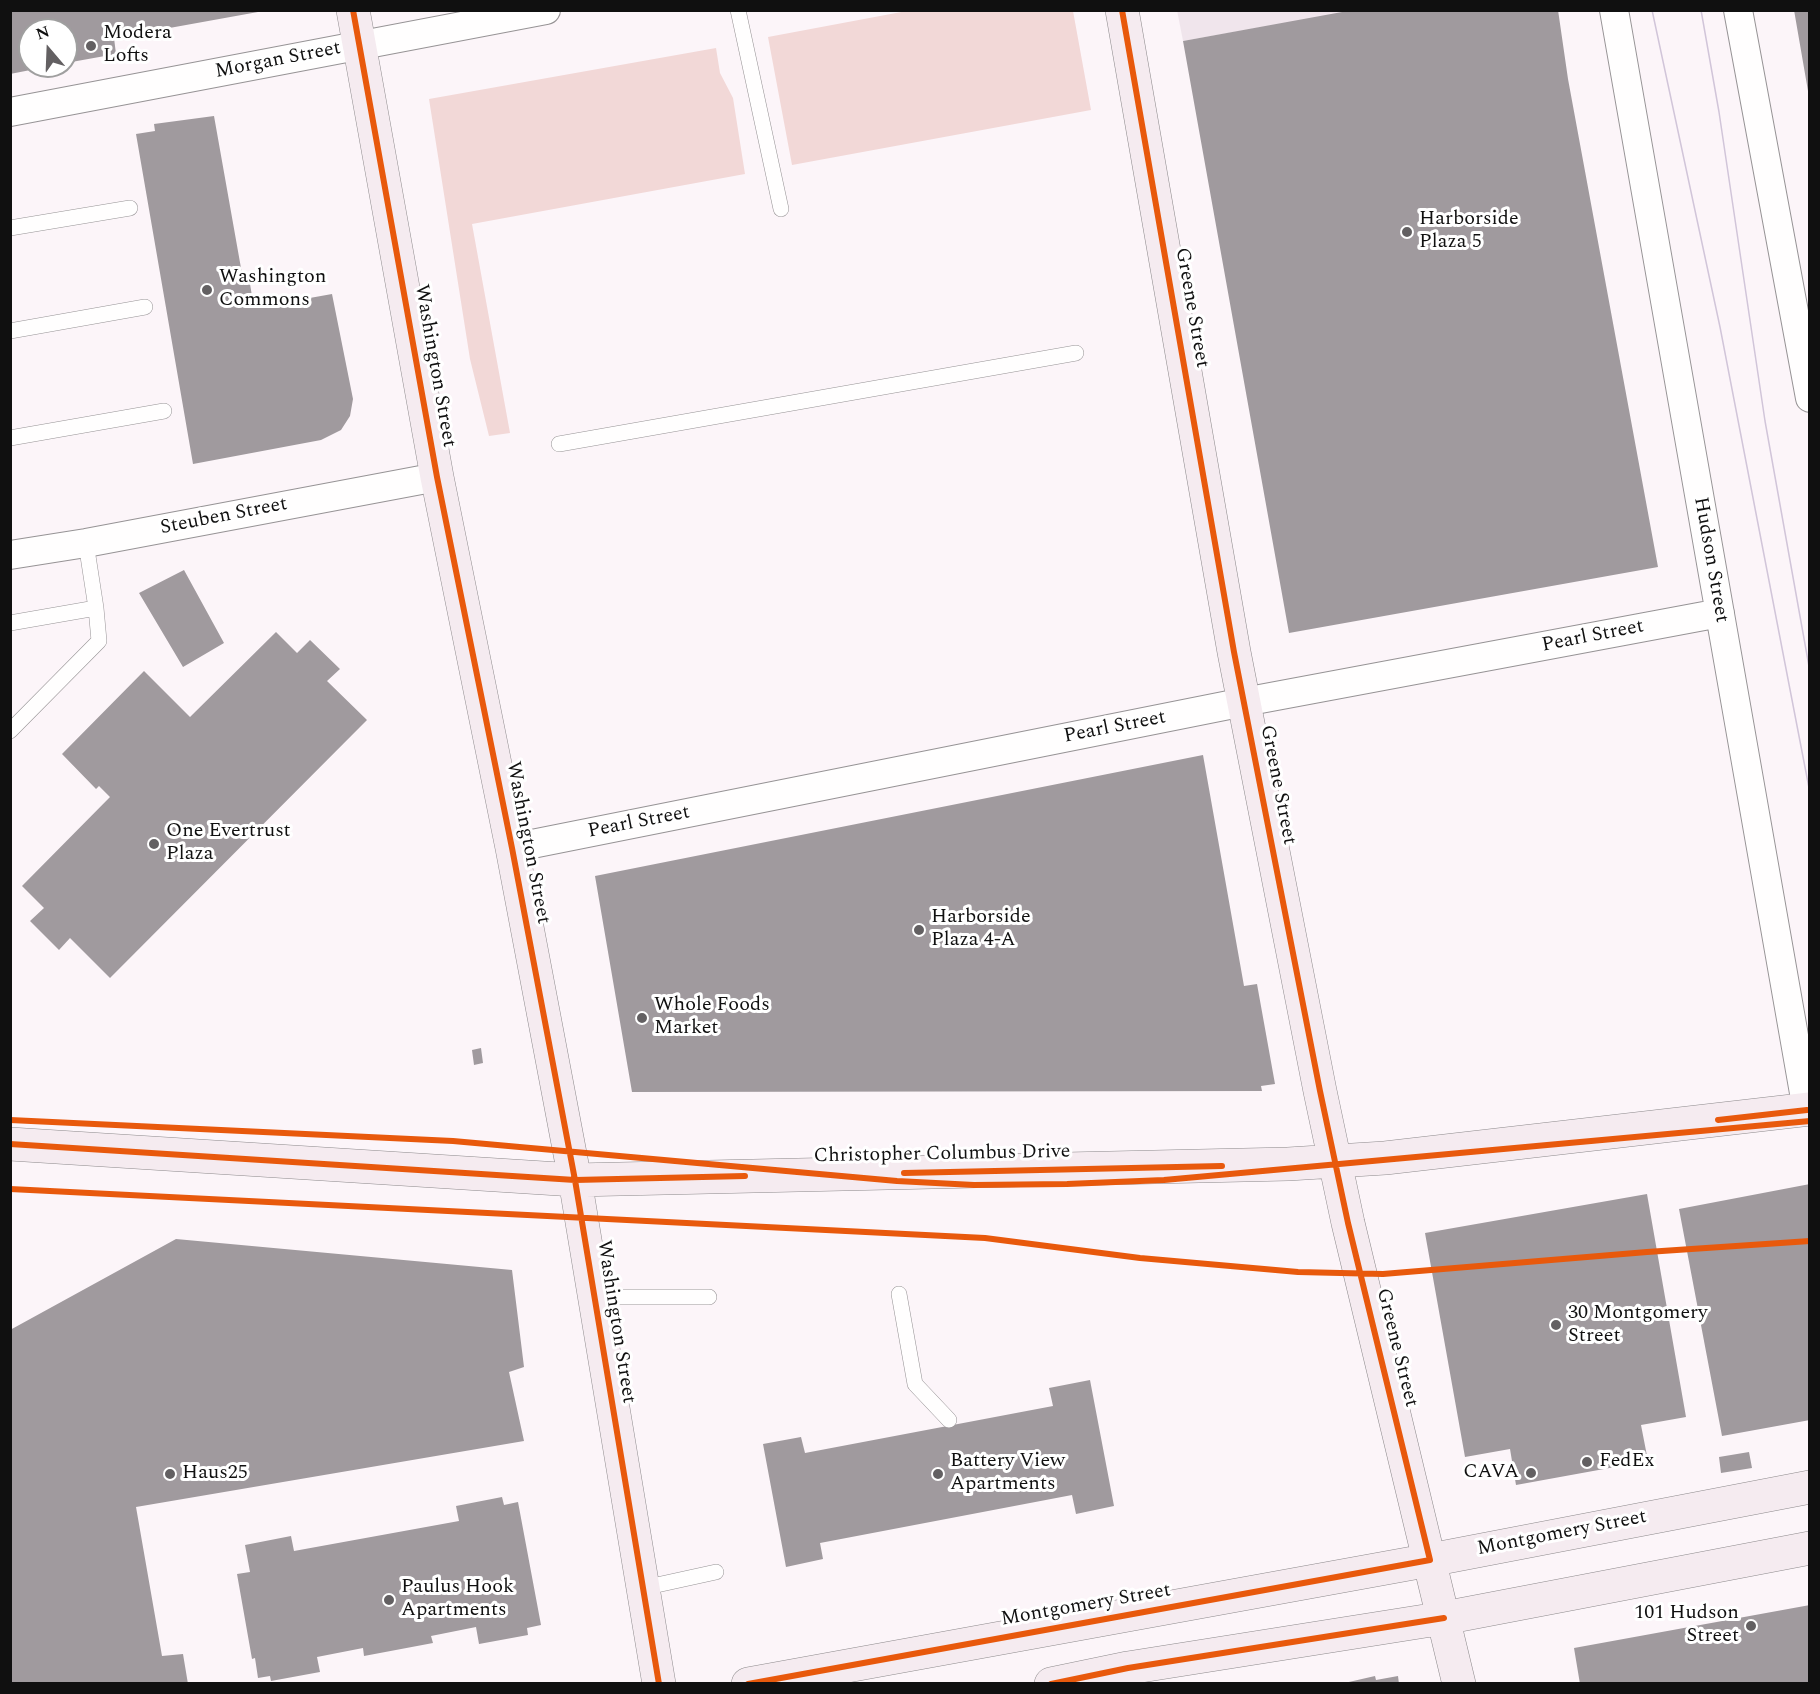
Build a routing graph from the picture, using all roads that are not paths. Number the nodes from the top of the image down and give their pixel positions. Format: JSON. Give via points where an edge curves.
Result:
{"nodes":[{"id":1,"x":353,"y":10,"type":"edge"},
{"id":2,"x":546,"y":10,"type":"edge"},
{"id":3,"x":738,"y":10,"type":"edge"},
{"id":4,"x":1122,"y":10,"type":"edge"},
{"id":5,"x":1614,"y":10,"type":"edge"},
{"id":6,"x":1738,"y":10,"type":"edge"},
{"id":7,"x":359,"y":46,"type":"junction"},
{"id":8,"x":10,"y":112,"type":"edge"},
{"id":9,"x":130,"y":208,"type":"dead end"},
{"id":10,"x":781,"y":209,"type":"dead end"},
{"id":11,"x":10,"y":228,"type":"edge"},
{"id":12,"x":145,"y":307,"type":"dead end"},
{"id":13,"x":10,"y":331,"type":"edge"},
{"id":14,"x":1076,"y":353,"type":"dead end"},
{"id":15,"x":1809,"y":398,"type":"edge"},
{"id":16,"x":164,"y":411,"type":"dead end"},
{"id":17,"x":10,"y":438,"type":"edge"},
{"id":18,"x":559,"y":444,"type":"dead end"},
{"id":19,"x":436,"y":477,"type":"junction"},
{"id":20,"x":86,"y":543,"type":"junction"},
{"id":21,"x":10,"y":555,"type":"edge"},
{"id":22,"x":96,"y":608,"type":"junction"},
{"id":23,"x":1720,"y":613,"type":"junction"},
{"id":24,"x":10,"y":623,"type":"edge"},
{"id":25,"x":1244,"y":702,"type":"junction"},
{"id":26,"x":10,"y":731,"type":"edge"},
{"id":27,"x":512,"y":848,"type":"junction"},
{"id":28,"x":1808,"y":1110,"type":"edge"},
{"id":29,"x":10,"y":1144,"type":"edge"},
{"id":30,"x":1336,"y":1161,"type":"junction"},
{"id":31,"x":575,"y":1180,"type":"junction"},
{"id":32,"x":899,"y":1294,"type":"dead end"},
{"id":33,"x":709,"y":1297,"type":"dead end"},
{"id":34,"x":594,"y":1298,"type":"junction"},
{"id":35,"x":949,"y":1420,"type":"dead end"},
{"id":36,"x":1809,"y":1486,"type":"edge"},
{"id":37,"x":1809,"y":1548,"type":"edge"},
{"id":38,"x":1430,"y":1560,"type":"junction"},
{"id":39,"x":716,"y":1572,"type":"dead end"},
{"id":40,"x":643,"y":1588,"type":"junction"},
{"id":41,"x":1444,"y":1618,"type":"junction"},
{"id":42,"x":1130,"y":1676,"type":"edge"},
{"id":43,"x":659,"y":1683,"type":"edge"},
{"id":44,"x":748,"y":1683,"type":"edge"},
{"id":45,"x":1051,"y":1683,"type":"edge"},
{"id":46,"x":1459,"y":1683,"type":"edge"}],
"edges":[{"from":1,"to":7,"type":"street","name":"Washington Street"},
{"from":2,"to":7,"type":"street","name":"Morgan Street"},
{"from":3,"to":10,"type":"lane"},
{"from":4,"to":25,"type":"street","name":"Greene Street"},
{"from":5,"to":23,"type":"street","name":"Hudson Street"},
{"from":6,"to":15,"type":"street"},
{"from":7,"to":8,"type":"street","name":"Morgan Street"},
{"from":7,"to":19,"type":"street","name":"Washington Street"},
{"from":9,"to":11,"type":"lane"},
{"from":12,"to":13,"type":"lane"},
{"from":14,"to":18,"type":"lane"},
{"from":16,"to":17,"type":"lane"},
{"from":19,"to":20,"type":"street","name":"Steuben Street"},
{"from":19,"to":27,"type":"street","name":"Washington Street"},
{"from":20,"to":21,"type":"street","name":"Steuben Street"},
{"from":20,"to":22,"type":"lane"},
{"from":22,"to":24,"type":"lane"},
{"from":22,"to":26,"type":"lane","via":[[99,641]]},
{"from":23,"to":25,"type":"street","name":"Pearl Street"},
{"from":23,"to":28,"type":"street","name":"Hudson Street"},
{"from":25,"to":27,"type":"street","name":"Pearl Street"},
{"from":25,"to":30,"type":"street","name":"Greene Street"},
{"from":27,"to":31,"type":"street","name":"Washington Street"},
{"from":28,"to":30,"type":"street","name":"Christopher Columbus Drive"},
{"from":29,"to":31,"type":"street","name":"Christopher Columbus Drive"},
{"from":30,"to":31,"type":"street","name":"Christopher Columbus Drive"},
{"from":30,"to":38,"type":"street","name":"Greene Street"},
{"from":31,"to":34,"type":"street","name":"Washington Street"},
{"from":32,"to":35,"type":"lane","via":[[915,1384]]},
{"from":33,"to":34,"type":"lane"},
{"from":34,"to":40,"type":"street","name":"Washington Street"},
{"from":36,"to":38,"type":"street","name":"Montgomery Street"},
{"from":37,"to":41,"type":"street"},
{"from":38,"to":41,"type":"street","name":"Greene Street"},
{"from":38,"to":44,"type":"street","name":"Montgomery Street"},
{"from":39,"to":40,"type":"lane"},
{"from":40,"to":43,"type":"street","name":"Washington Street"},
{"from":41,"to":42,"type":"street"},
{"from":41,"to":46,"type":"street","name":"Greene Street"},
{"from":42,"to":45,"type":"street"}]}
